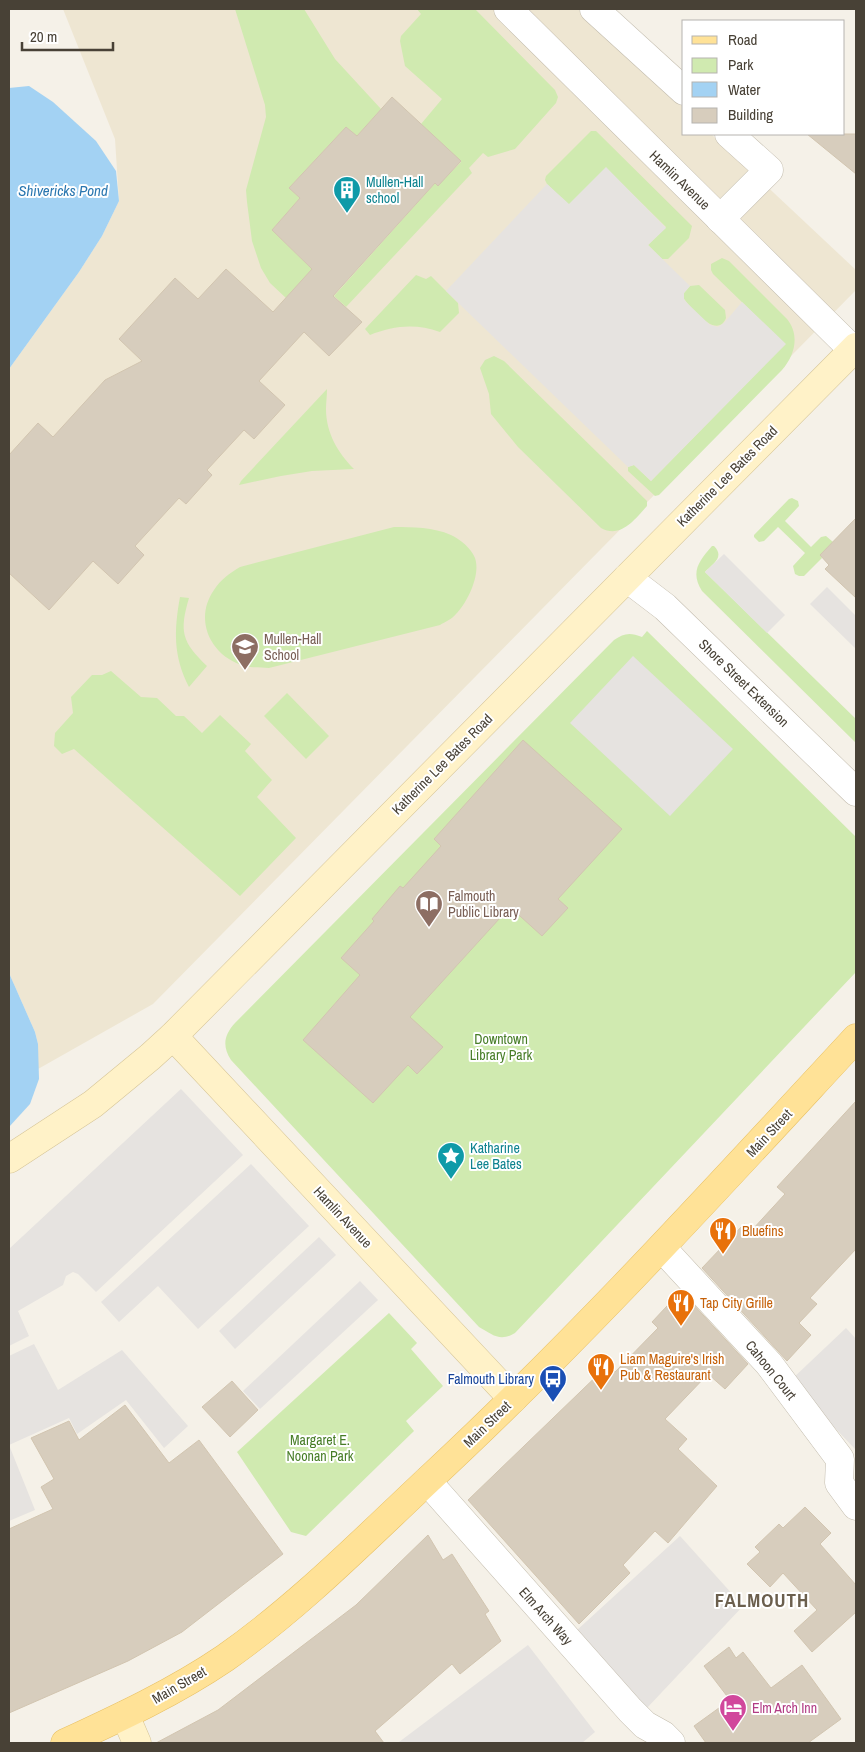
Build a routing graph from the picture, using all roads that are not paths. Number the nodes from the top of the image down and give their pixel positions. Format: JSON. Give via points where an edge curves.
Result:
{"nodes":[{"id":1,"x":508,"y":9,"type":"edge"},
{"id":2,"x":594,"y":9,"type":"edge"},
{"id":3,"x":682,"y":90,"type":"edge"},
{"id":4,"x":730,"y":135,"type":"edge"},
{"id":5,"x":720,"y":219,"type":"junction"},
{"id":6,"x":855,"y":348,"type":"edge"},
{"id":7,"x":627,"y":578,"type":"junction"},
{"id":8,"x":856,"y":792,"type":"edge"},
{"id":9,"x":173,"y":1036,"type":"junction"},
{"id":10,"x":856,"y":1038,"type":"edge"},
{"id":11,"x":9,"y":1159,"type":"edge"},
{"id":12,"x":662,"y":1248,"type":"junction"},
{"id":13,"x":514,"y":1399,"type":"junction"},
{"id":14,"x":427,"y":1481,"type":"junction"},
{"id":15,"x":856,"y":1506,"type":"edge"},
{"id":16,"x":125,"y":1715,"type":"junction"},
{"id":17,"x":64,"y":1743,"type":"edge"},
{"id":18,"x":137,"y":1743,"type":"edge"},
{"id":19,"x":671,"y":1743,"type":"edge"}],
"edges":[{"from":1,"to":5,"type":"street","name":"Hamlin Avenue"},
{"from":2,"to":3,"type":"street"},
{"from":4,"to":5,"type":"street","via":[[769,170]]},
{"from":5,"to":6,"type":"street","name":"Hamlin Avenue"},
{"from":6,"to":7,"type":"street","name":"Katherine Lee Bates Road"},
{"from":7,"to":8,"type":"street","name":"Shore Street Extension","via":[[665,607]]},
{"from":7,"to":9,"type":"street","name":"Katherine Lee Bates Road"},
{"from":9,"to":11,"type":"street","name":"Katherine Lee Bates Road","via":[[93,1104]]},
{"from":9,"to":13,"type":"street","name":"Hamlin Avenue"},
{"from":10,"to":12,"type":"main road","name":"Main Street"},
{"from":12,"to":13,"type":"main road","name":"Main Street"},
{"from":12,"to":15,"type":"street","name":"Cahoon Court","via":[[775,1372],[840,1459],[839,1483]]},
{"from":13,"to":14,"type":"main road","name":"Main Street"},
{"from":14,"to":16,"type":"main road","name":"Main Street","via":[[334,1570],[270,1624],[224,1658]]},
{"from":14,"to":19,"type":"street","name":"Elm Arch Way","via":[[634,1714]]},
{"from":16,"to":17,"type":"main road","name":"Main Street"},
{"from":16,"to":18,"type":"street"}]}
